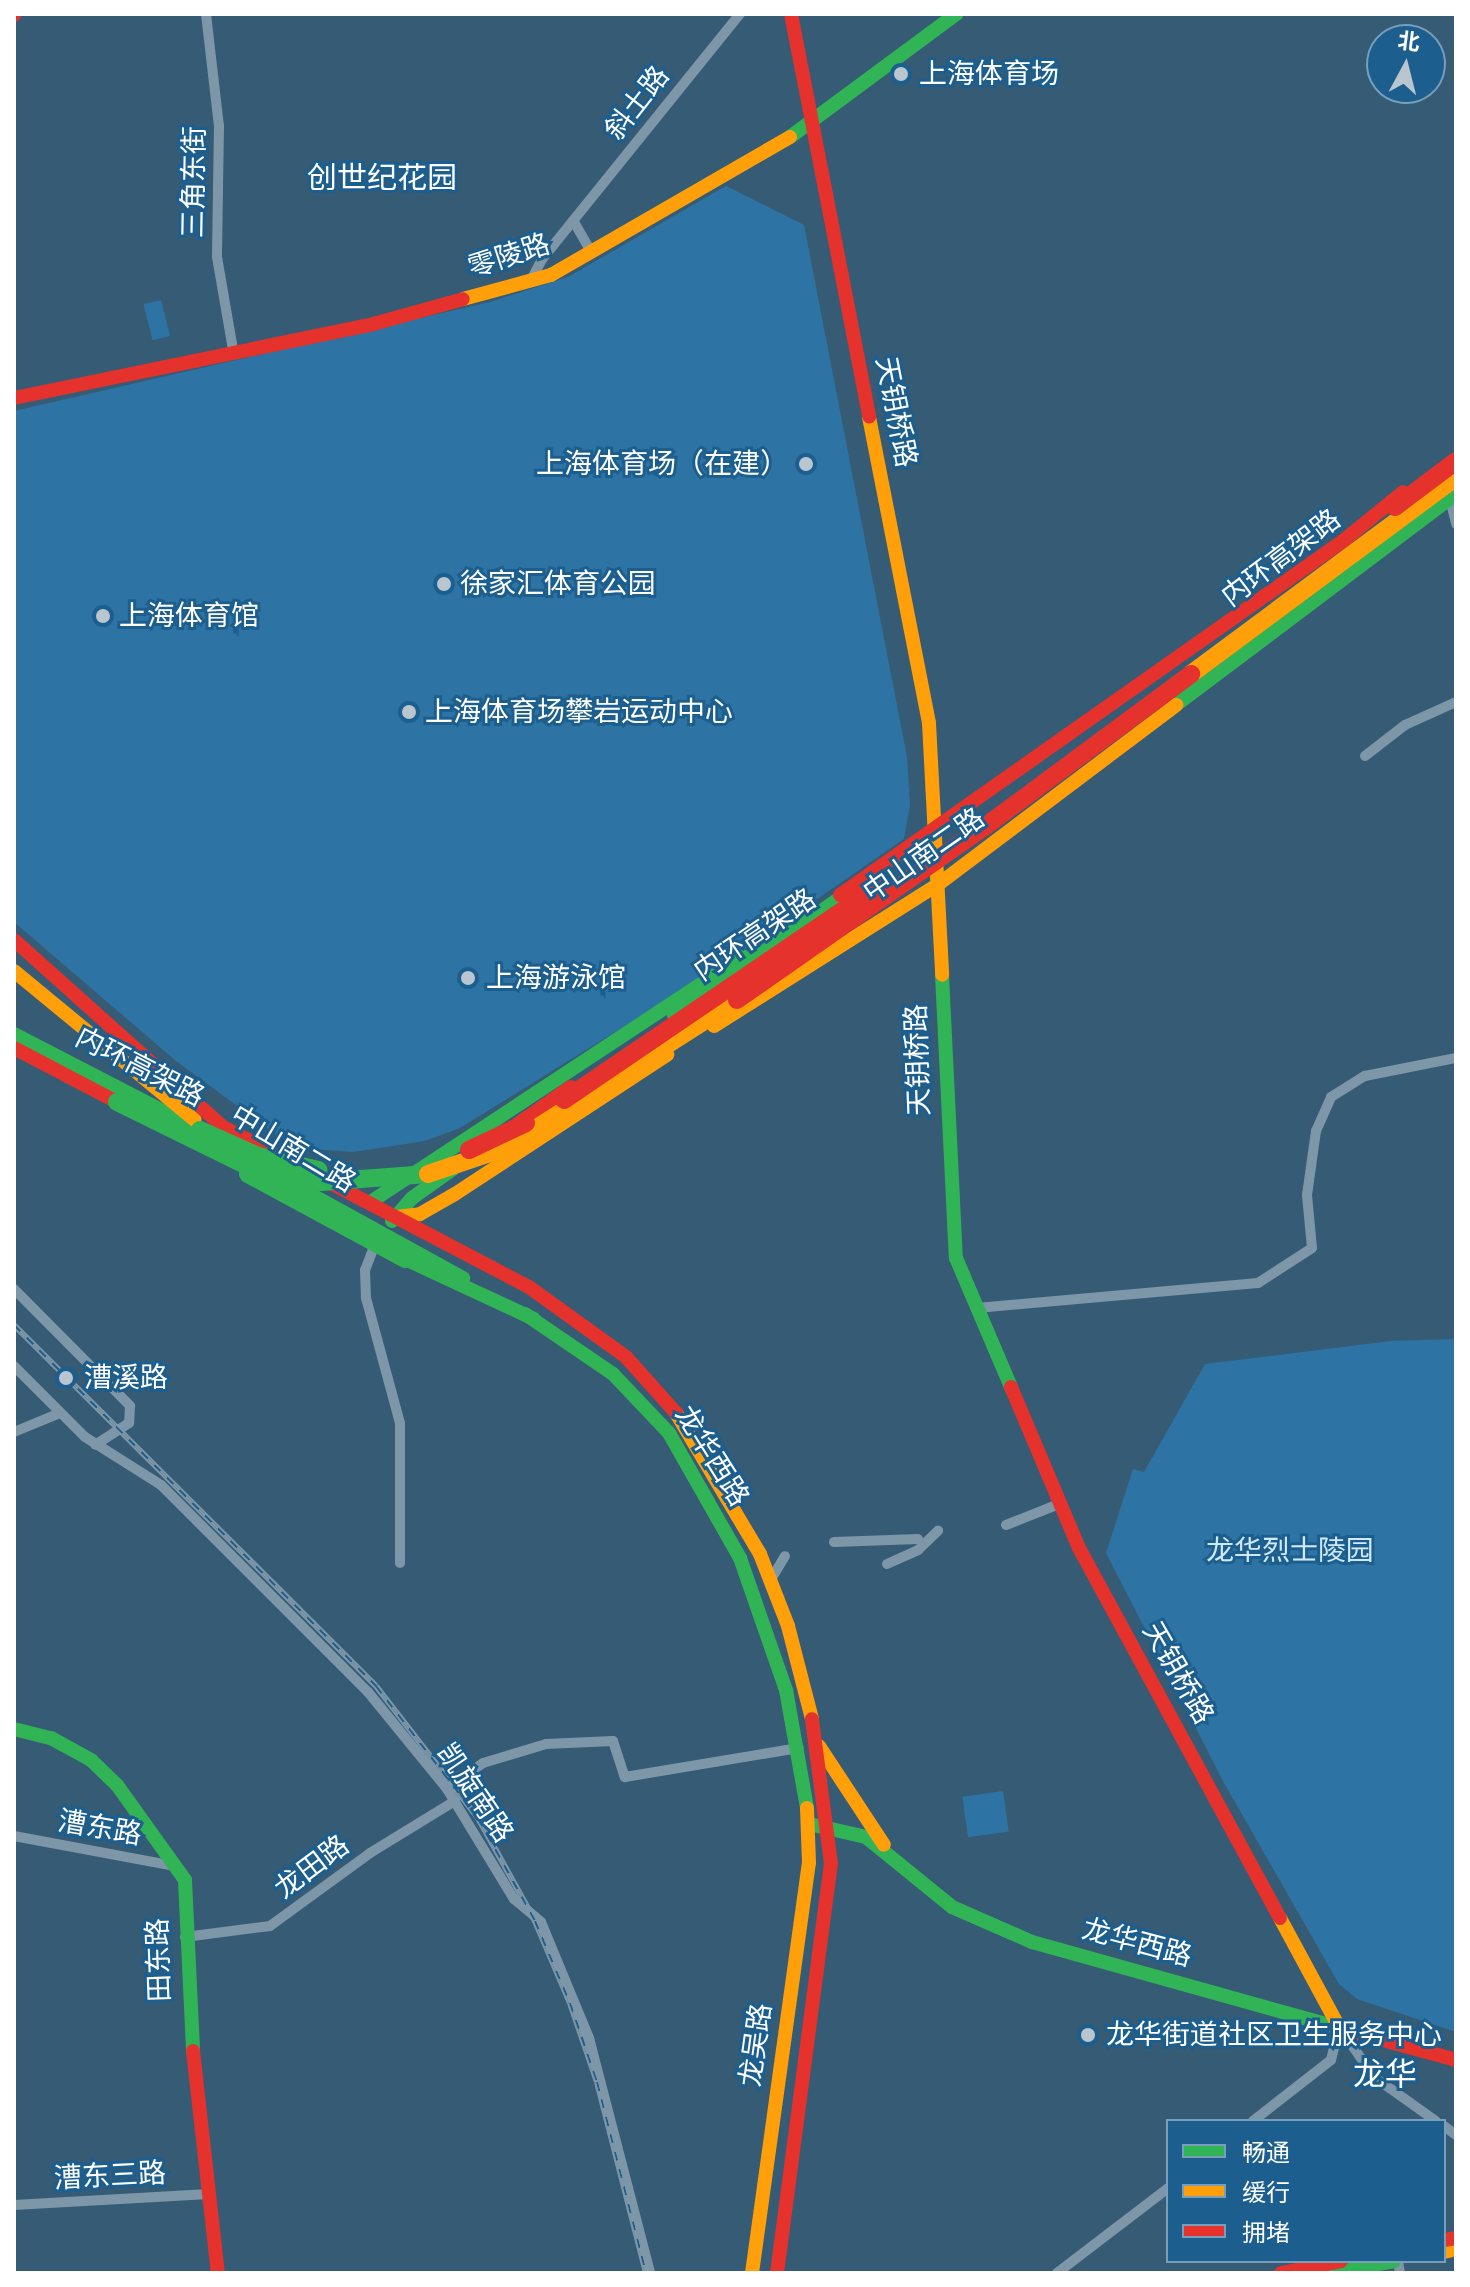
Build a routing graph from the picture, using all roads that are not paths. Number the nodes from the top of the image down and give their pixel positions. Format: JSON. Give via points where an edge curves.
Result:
{"nodes":[{"id":1,"x":206,"y":14,"type":"edge"},
{"id":2,"x":740,"y":14,"type":"edge"},
{"id":3,"x":791,"y":14,"type":"edge"},
{"id":4,"x":956,"y":14,"type":"edge"},
{"id":5,"x":814,"y":121,"type":"junction"},
{"id":6,"x":574,"y":222,"type":"junction"},
{"id":7,"x":592,"y":253,"type":"junction"},
{"id":8,"x":529,"y":283,"type":"junction"},
{"id":9,"x":233,"y":350,"type":"junction"},
{"id":10,"x":14,"y":398,"type":"edge"},
{"id":11,"x":1456,"y":453,"type":"edge"},
{"id":12,"x":1456,"y":461,"type":"edge"},
{"id":13,"x":1434,"y":470,"type":"junction"},
{"id":14,"x":1456,"y":477,"type":"edge"},
{"id":15,"x":1453,"y":496,"type":"edge"},
{"id":16,"x":1456,"y":524,"type":"edge"},
{"id":17,"x":1456,"y":702,"type":"edge"},
{"id":18,"x":1365,"y":756,"type":"dead end"},
{"id":19,"x":937,"y":826,"type":"junction"},
{"id":20,"x":940,"y":883,"type":"junction"},
{"id":21,"x":851,"y":890,"type":"junction"},
{"id":22,"x":14,"y":940,"type":"edge"},
{"id":23,"x":14,"y":971,"type":"edge"},
{"id":24,"x":14,"y":1034,"type":"edge"},
{"id":25,"x":14,"y":1048,"type":"edge"},
{"id":26,"x":1456,"y":1058,"type":"edge"},
{"id":27,"x":14,"y":1059,"type":"edge"},
{"id":28,"x":604,"y":1073,"type":"junction"},
{"id":29,"x":74,"y":1079,"type":"junction"},
{"id":30,"x":194,"y":1142,"type":"junction"},
{"id":31,"x":369,"y":1203,"type":"junction"},
{"id":32,"x":396,"y":1217,"type":"junction"},
{"id":33,"x":379,"y":1233,"type":"junction"},
{"id":34,"x":14,"y":1289,"type":"edge"},
{"id":35,"x":977,"y":1308,"type":"junction"},
{"id":36,"x":534,"y":1319,"type":"junction"},
{"id":37,"x":14,"y":1366,"type":"edge"},
{"id":38,"x":60,"y":1413,"type":"junction"},
{"id":39,"x":14,"y":1432,"type":"edge"},
{"id":40,"x":95,"y":1445,"type":"junction"},
{"id":41,"x":1059,"y":1504,"type":"junction"},
{"id":42,"x":1006,"y":1525,"type":"dead end"},
{"id":43,"x":938,"y":1531,"type":"dead end"},
{"id":44,"x":918,"y":1539,"type":"dead end"},
{"id":45,"x":834,"y":1542,"type":"dead end"},
{"id":46,"x":785,"y":1556,"type":"dead end"},
{"id":47,"x":400,"y":1563,"type":"dead end"},
{"id":48,"x":887,"y":1564,"type":"dead end"},
{"id":49,"x":770,"y":1581,"type":"junction"},
{"id":50,"x":14,"y":1729,"type":"edge"},
{"id":51,"x":819,"y":1746,"type":"junction"},
{"id":52,"x":799,"y":1748,"type":"junction"},
{"id":53,"x":447,"y":1789,"type":"junction"},
{"id":54,"x":455,"y":1801,"type":"junction"},
{"id":55,"x":809,"y":1824,"type":"junction"},
{"id":56,"x":829,"y":1825,"type":"junction"},
{"id":57,"x":14,"y":1836,"type":"edge"},
{"id":58,"x":894,"y":1859,"type":"junction"},
{"id":59,"x":177,"y":1867,"type":"junction"},
{"id":60,"x":185,"y":1937,"type":"junction"},
{"id":61,"x":1339,"y":2027,"type":"junction"},
{"id":62,"x":1456,"y":2060,"type":"edge"},
{"id":63,"x":1256,"y":2119,"type":"edge"},
{"id":64,"x":1433,"y":2119,"type":"edge"},
{"id":65,"x":1166,"y":2190,"type":"edge"},
{"id":66,"x":209,"y":2194,"type":"junction"},
{"id":67,"x":14,"y":2205,"type":"edge"},
{"id":68,"x":1331,"y":2263,"type":"edge"},
{"id":69,"x":1386,"y":2263,"type":"edge"},
{"id":70,"x":218,"y":2273,"type":"edge"},
{"id":71,"x":650,"y":2273,"type":"edge"},
{"id":72,"x":752,"y":2273,"type":"edge"},
{"id":73,"x":777,"y":2273,"type":"edge"},
{"id":74,"x":1057,"y":2273,"type":"edge"},
{"id":75,"x":1281,"y":2273,"type":"edge"},
{"id":76,"x":1335,"y":2273,"type":"edge"}],
"edges":[{"from":1,"to":9,"type":"street","name":"三角东街","via":[[219,126],[217,257]]},
{"from":2,"to":6,"type":"street","name":"斜土路"},
{"from":3,"to":5,"type":"main road","name":"天钥桥路"},
{"from":4,"to":5,"type":"main road","name":"零陵路"},
{"from":5,"to":7,"type":"main road","name":"零陵路"},
{"from":5,"to":19,"type":"main road","name":"天钥桥路","via":[[923,687]]},
{"from":6,"to":7,"type":"street"},
{"from":6,"to":8,"type":"street","name":"斜土路"},
{"from":7,"to":8,"type":"main road","name":"零陵路"},
{"from":8,"to":9,"type":"main road","name":"零陵路","via":[[373,324]]},
{"from":9,"to":10,"type":"main road","name":"零陵路"},
{"from":11,"to":13,"type":"main road","name":"中山南二路"},
{"from":12,"to":28,"type":"main road","name":"内环高架路","bridge":true,"via":[[981,817]]},
{"from":13,"to":15,"type":"street"},
{"from":13,"to":19,"type":"main road","name":"中山南二路","via":[[1343,541]]},
{"from":14,"to":30,"type":"main road","name":"内环高架路","bridge":true,"via":[[983,828],[719,1012],[517,1142],[450,1169],[344,1184],[278,1176]]},
{"from":15,"to":16,"type":"street"},
{"from":15,"to":20,"type":"main road","name":"中山南二路"},
{"from":17,"to":18,"type":"street","via":[[1405,725]]},
{"from":19,"to":20,"type":"main road","name":"天钥桥路"},
{"from":19,"to":21,"type":"main road","name":"中山南二路"},
{"from":20,"to":32,"type":"main road","name":"中山南二路","via":[[455,1194],[420,1214]]},
{"from":20,"to":35,"type":"main road","name":"天钥桥路","via":[[952,1231],[956,1258]]},
{"from":21,"to":28,"type":"main road","via":[[617,1055]]},
{"from":21,"to":31,"type":"main road","name":"中山南二路","via":[[819,904]]},
{"from":21,"to":32,"type":"main road","name":"中山南二路","via":[[830,915],[412,1198]]},
{"from":22,"to":31,"type":"main road","name":"中山南二路","via":[[223,1127]]},
{"from":23,"to":33,"type":"main road","name":"中山南二路","via":[[183,1112],[257,1165]]},
{"from":24,"to":28,"type":"main road","name":"内环高架路","bridge":true,"via":[[229,1144],[287,1165],[342,1172],[426,1163],[481,1146],[545,1113]]},
{"from":25,"to":29,"type":"main road","name":"内环高架路"},
{"from":26,"to":35,"type":"street","via":[[1365,1076],[1338,1091],[1322,1111],[1316,1131],[1307,1195],[1312,1248],[1258,1283]]},
{"from":27,"to":29,"type":"main road"},
{"from":29,"to":30,"type":"main road","name":"内环高架路","bridge":true},
{"from":30,"to":36,"type":"main road","bridge":true,"via":[[405,1259]]},
{"from":31,"to":32,"type":"main road","name":"中山南二路"},
{"from":32,"to":33,"type":"main road","name":"中山南二路"},
{"from":32,"to":49,"type":"main road","name":"龙华西路","via":[[529,1287],[655,1384],[723,1484]]},
{"from":33,"to":36,"type":"main road","name":"龙华西路"},
{"from":33,"to":47,"type":"street","via":[[365,1270],[366,1298],[400,1423]]},
{"from":34,"to":40,"type":"street","via":[[130,1406],[129,1423]]},
{"from":35,"to":41,"type":"main road","name":"天钥桥路"},
{"from":36,"to":52,"type":"main road","name":"龙华西路","via":[[640,1399],[683,1456],[740,1558],[786,1690]]},
{"from":37,"to":38,"type":"street","name":"凯旋南路"},
{"from":38,"to":39,"type":"street"},
{"from":38,"to":40,"type":"street","name":"凯旋南路"},
{"from":40,"to":53,"type":"street","name":"凯旋南路","via":[[161,1485],[368,1692]]},
{"from":41,"to":42,"type":"street"},
{"from":41,"to":61,"type":"main road","name":"天钥桥路","via":[[1111,1611]]},
{"from":43,"to":48,"type":"street","via":[[918,1550]]},
{"from":44,"to":45,"type":"street"},
{"from":46,"to":49,"type":"street"},
{"from":49,"to":51,"type":"main road","name":"龙华西路"},
{"from":50,"to":59,"type":"main road","name":"田东路","via":[[51,1738],[91,1760],[117,1785]]},
{"from":51,"to":56,"type":"main road","name":"龙华西路"},
{"from":51,"to":58,"type":"main road"},
{"from":52,"to":53,"type":"street","via":[[625,1777],[613,1741],[546,1744],[483,1763]]},
{"from":52,"to":55,"type":"main road","name":"龙华西路"},
{"from":53,"to":54,"type":"street","name":"凯旋南路"},
{"from":54,"to":60,"type":"street","name":"龙田路","via":[[370,1853],[270,1926]]},
{"from":54,"to":71,"type":"street","name":"凯旋南路","via":[[509,1893],[545,1928],[560,1962],[602,2080]]},
{"from":55,"to":56,"type":"main road","name":"龙华西路"},
{"from":55,"to":72,"type":"main road","name":"龙吴路","via":[[809,1863]]},
{"from":56,"to":58,"type":"main road","name":"龙华西路","via":[[866,1837]]},
{"from":56,"to":73,"type":"main road","name":"龙吴路","via":[[830,1876]]},
{"from":57,"to":59,"type":"street","name":"漕东路"},
{"from":58,"to":61,"type":"main road","name":"龙华西路","via":[[952,1907],[1032,1942]]},
{"from":59,"to":60,"type":"main road","name":"田东路","via":[[185,1880]]},
{"from":60,"to":66,"type":"main road","name":"田东路"},
{"from":61,"to":62,"type":"main road","name":"龙华西路"},
{"from":61,"to":63,"type":"street","via":[[1331,2060]]},
{"from":61,"to":64,"type":"street","via":[[1374,2077]]},
{"from":65,"to":74,"type":"street"},
{"from":66,"to":67,"type":"street","name":"漕东三路"},
{"from":66,"to":70,"type":"main road","name":"田东路"},
{"from":68,"to":75,"type":"main road"},
{"from":69,"to":76,"type":"main road"}]}
